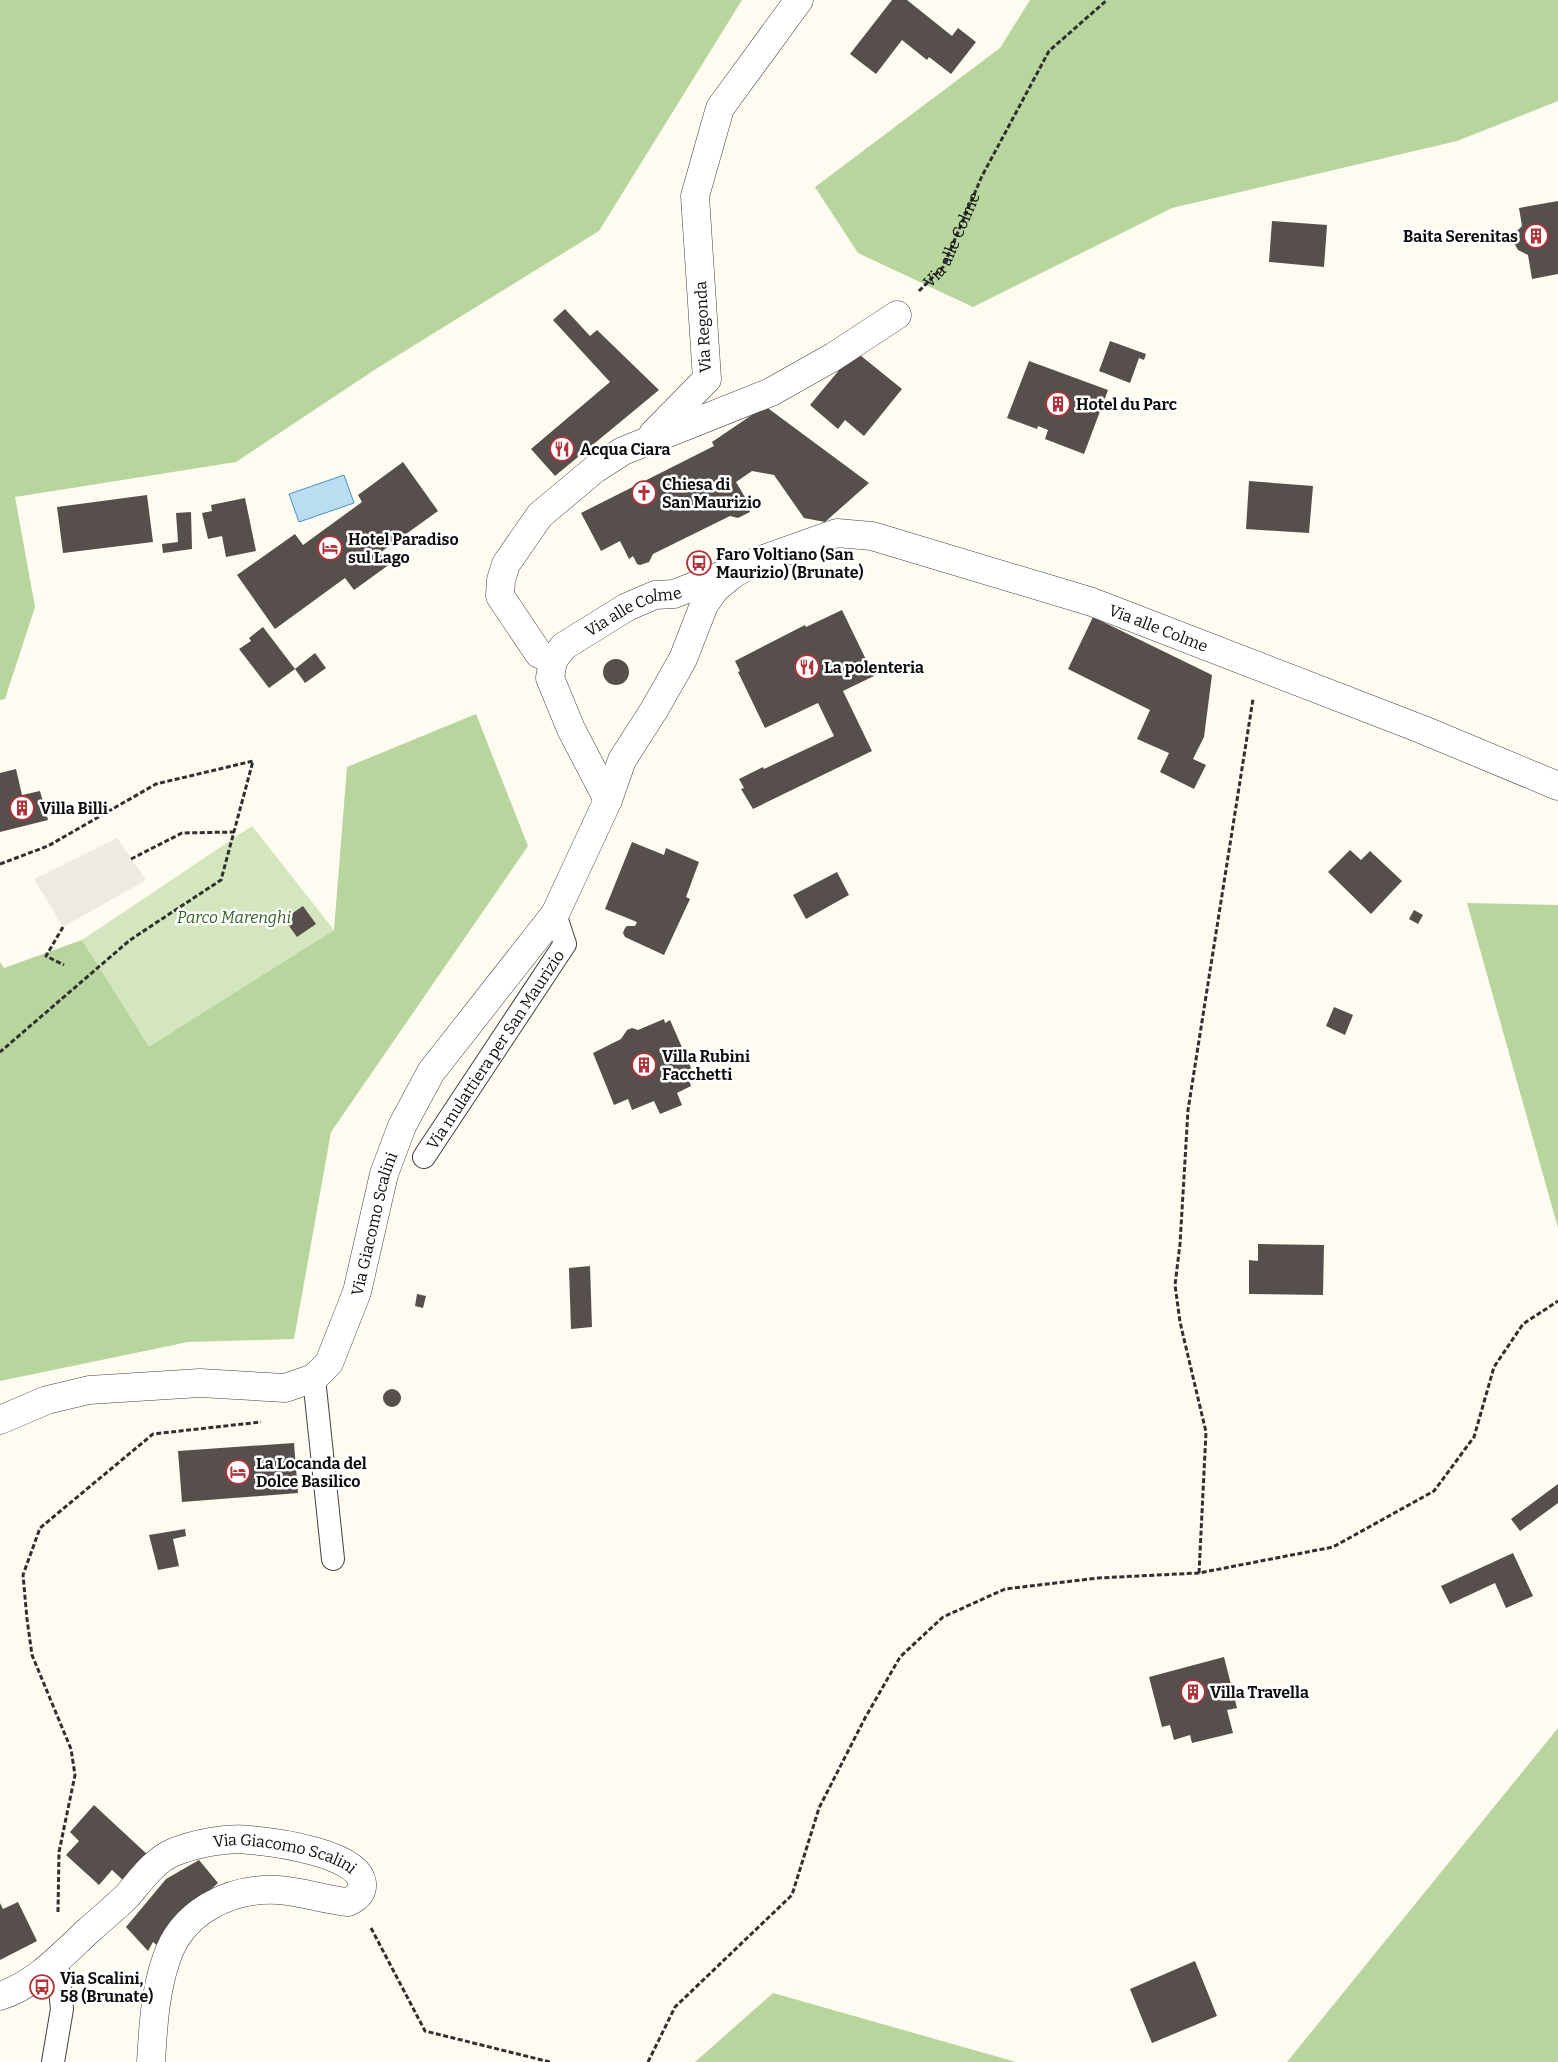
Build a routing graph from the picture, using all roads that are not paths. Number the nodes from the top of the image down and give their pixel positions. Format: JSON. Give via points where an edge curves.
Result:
{"nodes":[{"id":1,"x":798,"y":0,"type":"edge"},
{"id":2,"x":897,"y":315,"type":"road end"},
{"id":3,"x":644,"y":443,"type":"junction"},
{"id":4,"x":750,"y":564,"type":"junction"},
{"id":5,"x":674,"y":594,"type":"junction"},
{"id":6,"x":697,"y":626,"type":"junction"},
{"id":7,"x":553,"y":660,"type":"junction"},
{"id":8,"x":1558,"y":786,"type":"edge"},
{"id":9,"x":608,"y":800,"type":"junction"},
{"id":10,"x":555,"y":914,"type":"junction"},
{"id":11,"x":424,"y":1157,"type":"dead end"},
{"id":12,"x":314,"y":1378,"type":"junction"},
{"id":13,"x":0,"y":1420,"type":"edge"},
{"id":14,"x":332,"y":1559,"type":"dead end"},
{"id":15,"x":57,"y":1961,"type":"junction"},
{"id":16,"x":0,"y":1996,"type":"edge"},
{"id":17,"x":53,"y":2062,"type":"edge"},
{"id":18,"x":150,"y":2062,"type":"edge"}],
"edges":[{"from":1,"to":3,"type":"street","name":"Via Regonda","via":[[720,108],[695,196],[707,379]]},
{"from":2,"to":3,"type":"street","via":[[771,392]]},
{"from":3,"to":7,"type":"street","name":"Via Regonda","via":[[602,465],[553,502],[540,515],[506,564],[500,596],[539,654]]},
{"from":4,"to":5,"type":"street","name":"Via alle Colme"},
{"from":4,"to":6,"type":"street","name":"Via alle Colme","via":[[715,589],[704,605]]},
{"from":4,"to":8,"type":"street","name":"Via alle Colme","via":[[837,533],[872,536],[1092,602],[1421,729]]},
{"from":5,"to":6,"type":"street","via":[[689,607]]},
{"from":5,"to":7,"type":"street","name":"Via alle Colme","via":[[655,595],[627,607],[564,646]]},
{"from":6,"to":9,"type":"street","name":"Via alle Colme","via":[[678,668],[622,760]]},
{"from":7,"to":9,"type":"street","via":[[552,685]]},
{"from":9,"to":10,"type":"street","name":"Via Giacomo Scalini"},
{"from":10,"to":11,"type":"lane","name":"Via mulattiera per San Maurizio","via":[[565,944]]},
{"from":10,"to":12,"type":"street","name":"Via Giacomo Scalini","via":[[432,1072],[402,1126],[384,1174],[357,1292],[329,1363]]},
{"from":12,"to":13,"type":"street","via":[[284,1388],[200,1383],[89,1390],[46,1400]]},
{"from":12,"to":14,"type":"lane"},
{"from":15,"to":16,"type":"street","name":"Via Giacomo Scalini","via":[[26,1983]]},
{"from":15,"to":17,"type":"lane","via":[[62,2010]]},
{"from":15,"to":18,"type":"street","name":"Via Giacomo Scalini","via":[[117,1906],[162,1858],[172,1853],[219,1840],[248,1839],[318,1851],[352,1868],[362,1880],[360,1893],[348,1902],[297,1892],[257,1890],[226,1897],[204,1908],[187,1924],[166,1959]]}]}
